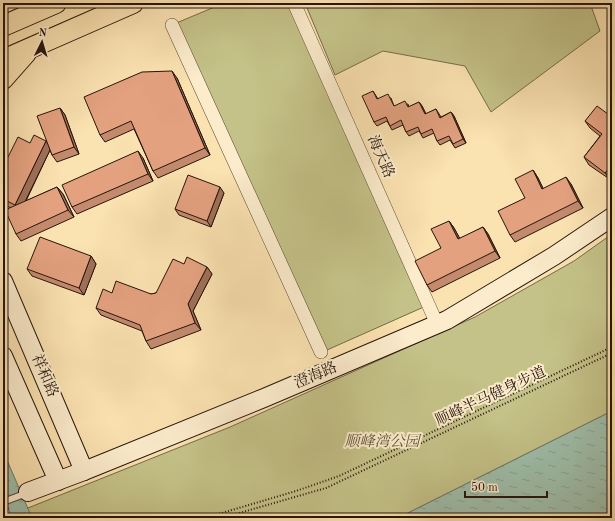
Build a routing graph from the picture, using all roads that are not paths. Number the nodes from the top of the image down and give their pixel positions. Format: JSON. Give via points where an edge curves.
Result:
{"nodes":[{"id":1,"x":56,"y":3,"type":"edge"},
{"id":2,"x":133,"y":3,"type":"edge"},
{"id":3,"x":294,"y":3,"type":"edge"},
{"id":4,"x":8,"y":22,"type":"edge"},
{"id":5,"x":172,"y":25,"type":"dead end"},
{"id":6,"x":30,"y":48,"type":"junction"},
{"id":7,"x":3,"y":60,"type":"edge"},
{"id":8,"x":3,"y":79,"type":"edge"},
{"id":9,"x":612,"y":216,"type":"edge"},
{"id":10,"x":3,"y":281,"type":"edge"},
{"id":11,"x":437,"y":324,"type":"junction"},
{"id":12,"x":321,"y":352,"type":"dead end"},
{"id":13,"x":3,"y":356,"type":"edge"},
{"id":14,"x":84,"y":471,"type":"junction"},
{"id":15,"x":58,"y":481,"type":"junction"},
{"id":16,"x":28,"y":492,"type":"joint"},
{"id":17,"x":3,"y":502,"type":"edge"}],
"edges":[{"from":1,"to":4,"type":"main road"},
{"from":2,"to":6,"type":"main road"},
{"from":3,"to":11,"type":"street","name":"海天路"},
{"from":5,"to":12,"type":"street"},
{"from":6,"to":7,"type":"main road"},
{"from":6,"to":8,"type":"main road"},
{"from":9,"to":11,"type":"street","name":"澄海路","via":[[554,256]]},
{"from":10,"to":14,"type":"street","name":"祥和路"},
{"from":11,"to":14,"type":"street","name":"澄海路"},
{"from":13,"to":15,"type":"street","name":"祥和路"},
{"from":14,"to":15,"type":"street","name":"澄海路"},
{"from":15,"to":16,"type":"street","name":"澄海路"},
{"from":16,"to":17,"type":"lane","name":"澄海路"}]}
